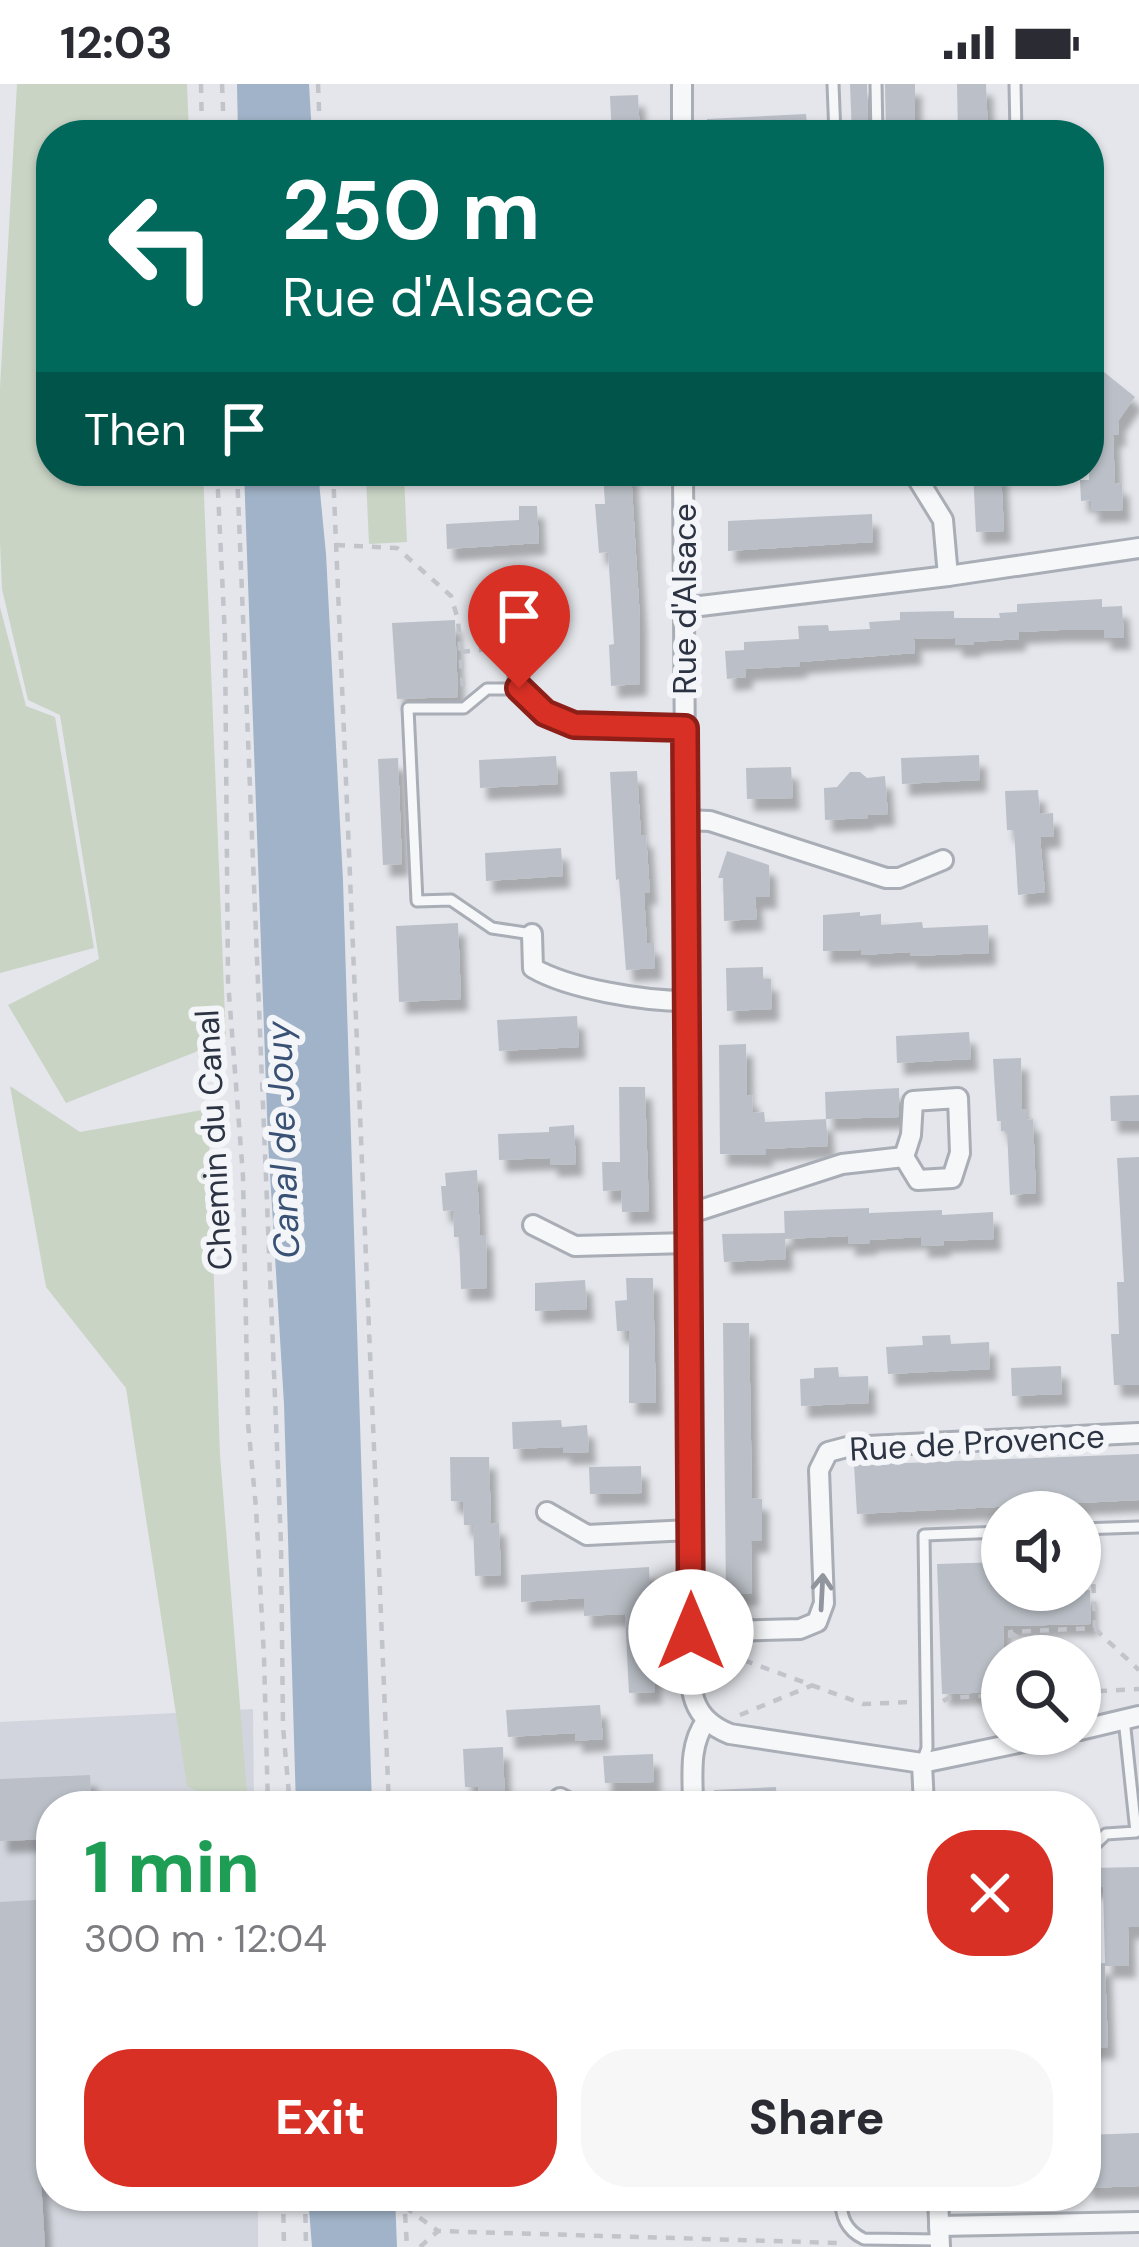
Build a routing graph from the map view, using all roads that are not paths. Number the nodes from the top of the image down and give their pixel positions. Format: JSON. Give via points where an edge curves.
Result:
{"nodes":[{"id":1,"x":682,"y":84,"type":"edge"},
{"id":2,"x":833,"y":84,"type":"edge"},
{"id":3,"x":876,"y":84,"type":"edge"},
{"id":4,"x":1015,"y":84,"type":"edge"},
{"id":5,"x":682,"y":120,"type":"edge"},
{"id":6,"x":834,"y":120,"type":"edge"},
{"id":7,"x":877,"y":120,"type":"edge"},
{"id":8,"x":1016,"y":120,"type":"edge"},
{"id":9,"x":683,"y":486,"type":"edge"},
{"id":10,"x":923,"y":486,"type":"edge"},
{"id":11,"x":1139,"y":548,"type":"edge"},
{"id":12,"x":948,"y":576,"type":"junction"},
{"id":13,"x":515,"y":603,"type":"dead end"},
{"id":14,"x":684,"y":608,"type":"junction"},
{"id":15,"x":519,"y":688,"type":"junction"},
{"id":16,"x":685,"y":728,"type":"junction"},
{"id":17,"x":686,"y":820,"type":"junction"},
{"id":18,"x":943,"y":860,"type":"dead end"},
{"id":19,"x":532,"y":934,"type":"joint"},
{"id":20,"x":686,"y":1001,"type":"junction"},
{"id":21,"x":904,"y":1157,"type":"junction"},
{"id":22,"x":688,"y":1214,"type":"junction"},
{"id":23,"x":533,"y":1225,"type":"dead end"},
{"id":24,"x":688,"y":1243,"type":"junction"},
{"id":25,"x":1139,"y":1433,"type":"edge"},
{"id":26,"x":547,"y":1512,"type":"dead end"},
{"id":27,"x":1139,"y":1528,"type":"edge"},
{"id":28,"x":1101,"y":1529,"type":"edge"},
{"id":29,"x":690,"y":1530,"type":"junction"},
{"id":30,"x":981,"y":1533,"type":"edge"},
{"id":31,"x":700,"y":1632,"type":"junction"},
{"id":32,"x":1131,"y":1718,"type":"edge"},
{"id":33,"x":706,"y":1721,"type":"junction"},
{"id":34,"x":1101,"y":1725,"type":"edge"},
{"id":35,"x":981,"y":1750,"type":"edge"},
{"id":36,"x":922,"y":1762,"type":"junction"},
{"id":37,"x":693,"y":1791,"type":"edge"},
{"id":38,"x":923,"y":1791,"type":"edge"},
{"id":39,"x":1101,"y":1838,"type":"edge"},
{"id":40,"x":841,"y":2211,"type":"edge"},
{"id":41,"x":1139,"y":2222,"type":"edge"},
{"id":42,"x":940,"y":2238,"type":"edge"}],
"edges":[{"from":1,"to":5,"type":"street"},
{"from":2,"to":6,"type":"lane"},
{"from":3,"to":7,"type":"lane"},
{"from":4,"to":8,"type":"lane"},
{"from":9,"to":14,"type":"street","name":"Rue d'Alsace"},
{"from":10,"to":12,"type":"street","via":[[944,520]]},
{"from":11,"to":12,"type":"street"},
{"from":12,"to":14,"type":"street"},
{"from":13,"to":15,"type":"street"},
{"from":14,"to":16,"type":"street","name":"Rue d'Alsace"},
{"from":15,"to":16,"type":"street","name":"Rue d'Alsace","via":[[545,713],[574,725]]},
{"from":15,"to":19,"type":"lane","via":[[487,689],[464,708],[408,708],[417,901],[451,900],[492,928]]},
{"from":16,"to":17,"type":"street","name":"Rue d'Alsace"},
{"from":17,"to":18,"type":"street","via":[[886,878]]},
{"from":17,"to":20,"type":"street","name":"Rue d'Alsace"},
{"from":19,"to":20,"type":"street","via":[[533,968],[554,980]]},
{"from":20,"to":22,"type":"street","name":"Rue d'Alsace"},
{"from":21,"to":21,"type":"street","via":[[918,1180],[952,1178],[960,1153],[958,1098],[913,1101]]},
{"from":21,"to":22,"type":"street","via":[[842,1164]]},
{"from":22,"to":24,"type":"street","name":"Rue d'Alsace"},
{"from":23,"to":24,"type":"street","via":[[575,1246]]},
{"from":24,"to":29,"type":"street","name":"Rue d'Alsace"},
{"from":31,"to":25,"type":"street","name":"Rue de Provence","one_way":true,"via":[[817,1622],[824,1603],[819,1470],[828,1453]]},
{"from":26,"to":29,"type":"street","via":[[586,1534]]},
{"from":27,"to":28,"type":"lane"},
{"from":29,"to":31,"type":"street","name":"Rue d'Alsace"},
{"from":30,"to":36,"type":"lane","via":[[924,1535]]},
{"from":31,"to":33,"type":"street","name":"Rue d'Alsace","via":[[692,1689]]},
{"from":32,"to":34,"type":"street"},
{"from":32,"to":39,"type":"lane","via":[[1136,1832]]},
{"from":33,"to":36,"type":"street","via":[[730,1734]]},
{"from":33,"to":37,"type":"street","name":"Rue d'Alsace","via":[[694,1748]]},
{"from":35,"to":36,"type":"street"},
{"from":36,"to":38,"type":"street"},
{"from":40,"to":42,"type":"lane","via":[[864,2239]]},
{"from":41,"to":42,"type":"street"}]}
